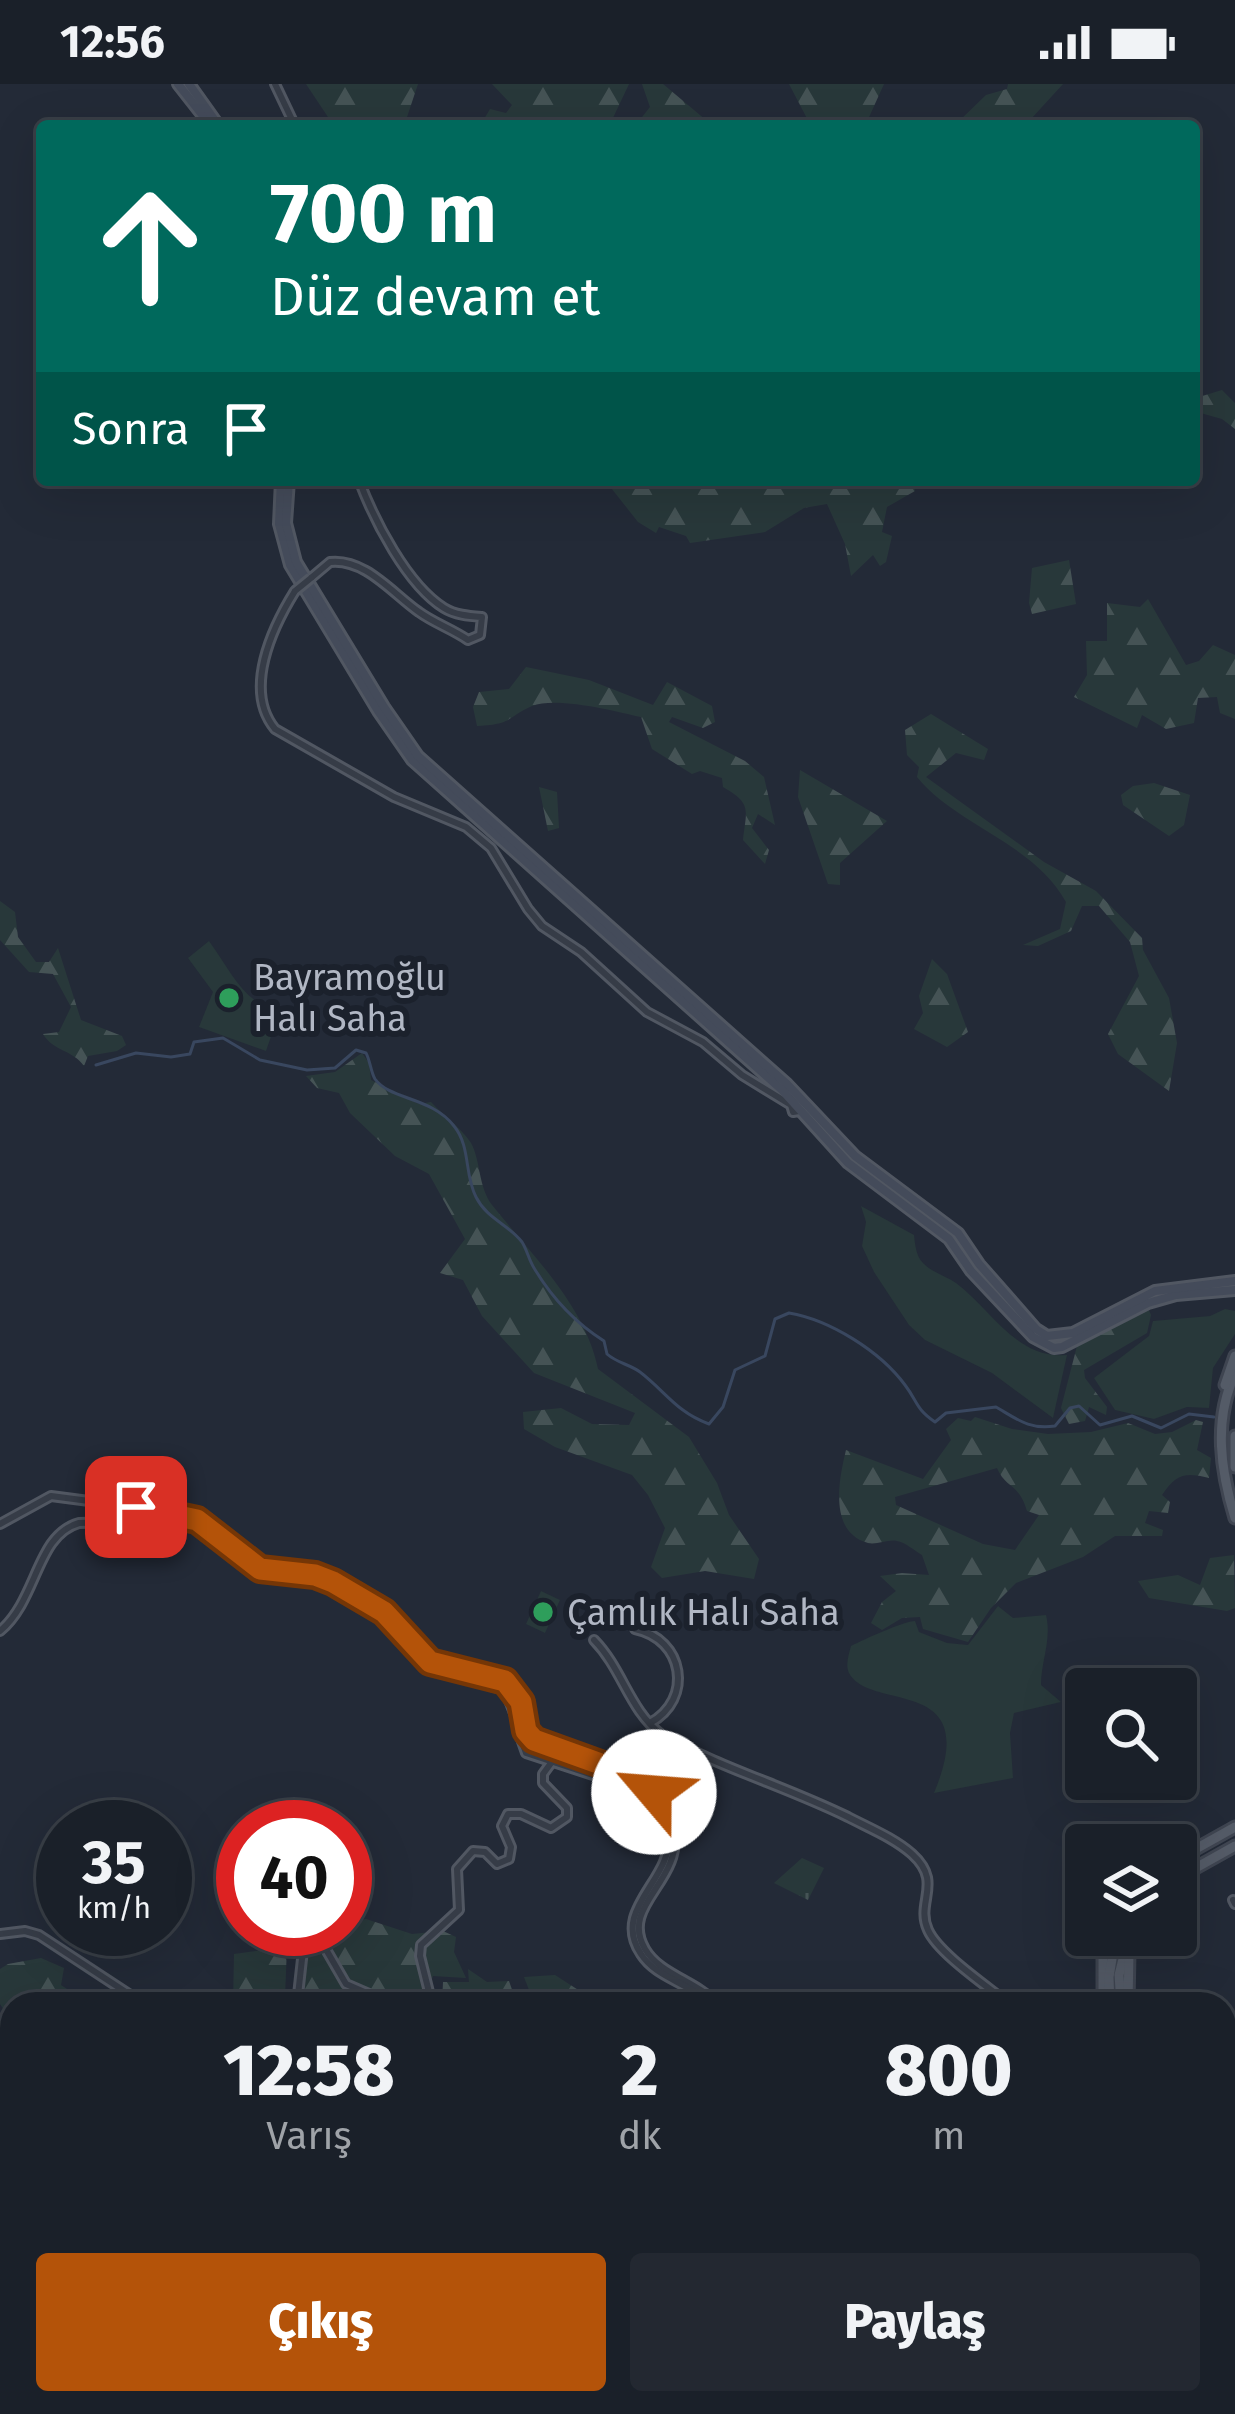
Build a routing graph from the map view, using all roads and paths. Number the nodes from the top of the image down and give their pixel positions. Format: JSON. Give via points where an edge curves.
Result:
{"nodes":[{"id":1,"x":178,"y":84,"type":"edge"},
{"id":2,"x":189,"y":84,"type":"edge"},
{"id":3,"x":274,"y":84,"type":"edge"},
{"id":4,"x":210,"y":120,"type":"edge"},
{"id":5,"x":211,"y":120,"type":"edge"},
{"id":6,"x":292,"y":120,"type":"edge"},
{"id":7,"x":284,"y":486,"type":"edge"},
{"id":8,"x":362,"y":486,"type":"edge"},
{"id":9,"x":800,"y":1110,"type":"junction"},
{"id":10,"x":1235,"y":1286,"type":"edge"},
{"id":11,"x":1235,"y":1356,"type":"edge"},
{"id":12,"x":1235,"y":1374,"type":"edge"},
{"id":13,"x":1224,"y":1415,"type":"junction"},
{"id":14,"x":1235,"y":1436,"type":"edge"},
{"id":15,"x":1235,"y":1467,"type":"edge"},
{"id":16,"x":1235,"y":1518,"type":"edge"},
{"id":17,"x":0,"y":1523,"type":"edge"},
{"id":18,"x":205,"y":1530,"type":"junction"},
{"id":19,"x":289,"y":1575,"type":"junction"},
{"id":20,"x":635,"y":1629,"type":"dead end"},
{"id":21,"x":0,"y":1631,"type":"edge"},
{"id":22,"x":595,"y":1640,"type":"dead end"},
{"id":23,"x":509,"y":1694,"type":"junction"},
{"id":24,"x":522,"y":1706,"type":"junction"},
{"id":25,"x":648,"y":1724,"type":"junction"},
{"id":26,"x":519,"y":1728,"type":"junction"},
{"id":27,"x":551,"y":1763,"type":"junction"},
{"id":28,"x":619,"y":1774,"type":"junction"},
{"id":29,"x":1235,"y":1827,"type":"edge"},
{"id":30,"x":1197,"y":1846,"type":"edge"},
{"id":31,"x":1235,"y":1846,"type":"edge"},
{"id":32,"x":1197,"y":1867,"type":"edge"},
{"id":33,"x":0,"y":1934,"type":"edge"},
{"id":34,"x":1110,"y":1956,"type":"edge"},
{"id":35,"x":1130,"y":1956,"type":"edge"},
{"id":36,"x":126,"y":1992,"type":"edge"},
{"id":37,"x":298,"y":1992,"type":"edge"},
{"id":38,"x":364,"y":1992,"type":"edge"},
{"id":39,"x":429,"y":1992,"type":"edge"},
{"id":40,"x":695,"y":1992,"type":"edge"},
{"id":41,"x":706,"y":1992,"type":"edge"},
{"id":42,"x":994,"y":1992,"type":"edge"},
{"id":43,"x":1107,"y":1992,"type":"edge"},
{"id":44,"x":1126,"y":1992,"type":"edge"}],
"edges":[{"from":1,"to":4,"type":"main road"},
{"from":2,"to":5,"type":"main road"},
{"from":3,"to":6,"type":"street"},
{"from":7,"to":9,"type":"main road","via":[[278,524],[290,565],[412,760]]},
{"from":8,"to":9,"type":"street","bridge":true,"via":[[420,586],[445,609],[482,617],[480,635],[468,640],[358,567],[330,562],[295,591],[281,615],[261,670],[266,718],[394,797],[466,827],[491,848],[542,926],[647,1012]]},
{"from":9,"to":10,"type":"main road","via":[[848,1163],[949,1239],[1054,1348],[1148,1303]]},
{"from":11,"to":13,"type":"main road"},
{"from":12,"to":13,"type":"main road"},
{"from":13,"to":16,"type":"main road","via":[[1220,1448]]},
{"from":14,"to":15,"type":"main road"},
{"from":17,"to":18,"type":"street","via":[[51,1496],[173,1512]]},
{"from":18,"to":19,"type":"street","via":[[251,1564]]},
{"from":18,"to":21,"type":"street","via":[[179,1520],[70,1525],[48,1545],[33,1587]]},
{"from":19,"to":23,"type":"street","via":[[374,1613],[426,1668]]},
{"from":19,"to":24,"type":"street","via":[[333,1582],[384,1612],[430,1662],[505,1681]]},
{"from":20,"to":25,"type":"street","via":[[662,1640],[678,1675],[669,1705]]},
{"from":22,"to":25,"type":"street"},
{"from":23,"to":24,"type":"street"},
{"from":23,"to":26,"type":"street"},
{"from":24,"to":28,"type":"street","via":[[534,1740]]},
{"from":25,"to":42,"type":"street","via":[[910,1852],[928,1876],[929,1933]]},
{"from":26,"to":27,"type":"street","via":[[526,1753]]},
{"from":26,"to":28,"type":"street","via":[[536,1749]]},
{"from":27,"to":28,"type":"street","via":[[616,1782]]},
{"from":27,"to":39,"type":"street","via":[[543,1783],[567,1817],[551,1828],[508,1814],[502,1826],[509,1859],[496,1864],[473,1851],[457,1869],[459,1910],[421,1945]]},
{"from":28,"to":40,"type":"street","via":[[659,1809],[669,1844],[637,1903],[633,1937],[653,1968]]},
{"from":28,"to":41,"type":"street","via":[[654,1792],[674,1834],[672,1866],[643,1905],[640,1936],[657,1963]]},
{"from":29,"to":30,"type":"main road"},
{"from":31,"to":32,"type":"main road"},
{"from":33,"to":36,"type":"street","via":[[39,1935]]},
{"from":34,"to":43,"type":"main road"},
{"from":35,"to":44,"type":"main road"},
{"from":37,"to":38,"type":"street","via":[[303,1950],[320,1939],[346,1984]]}]}
